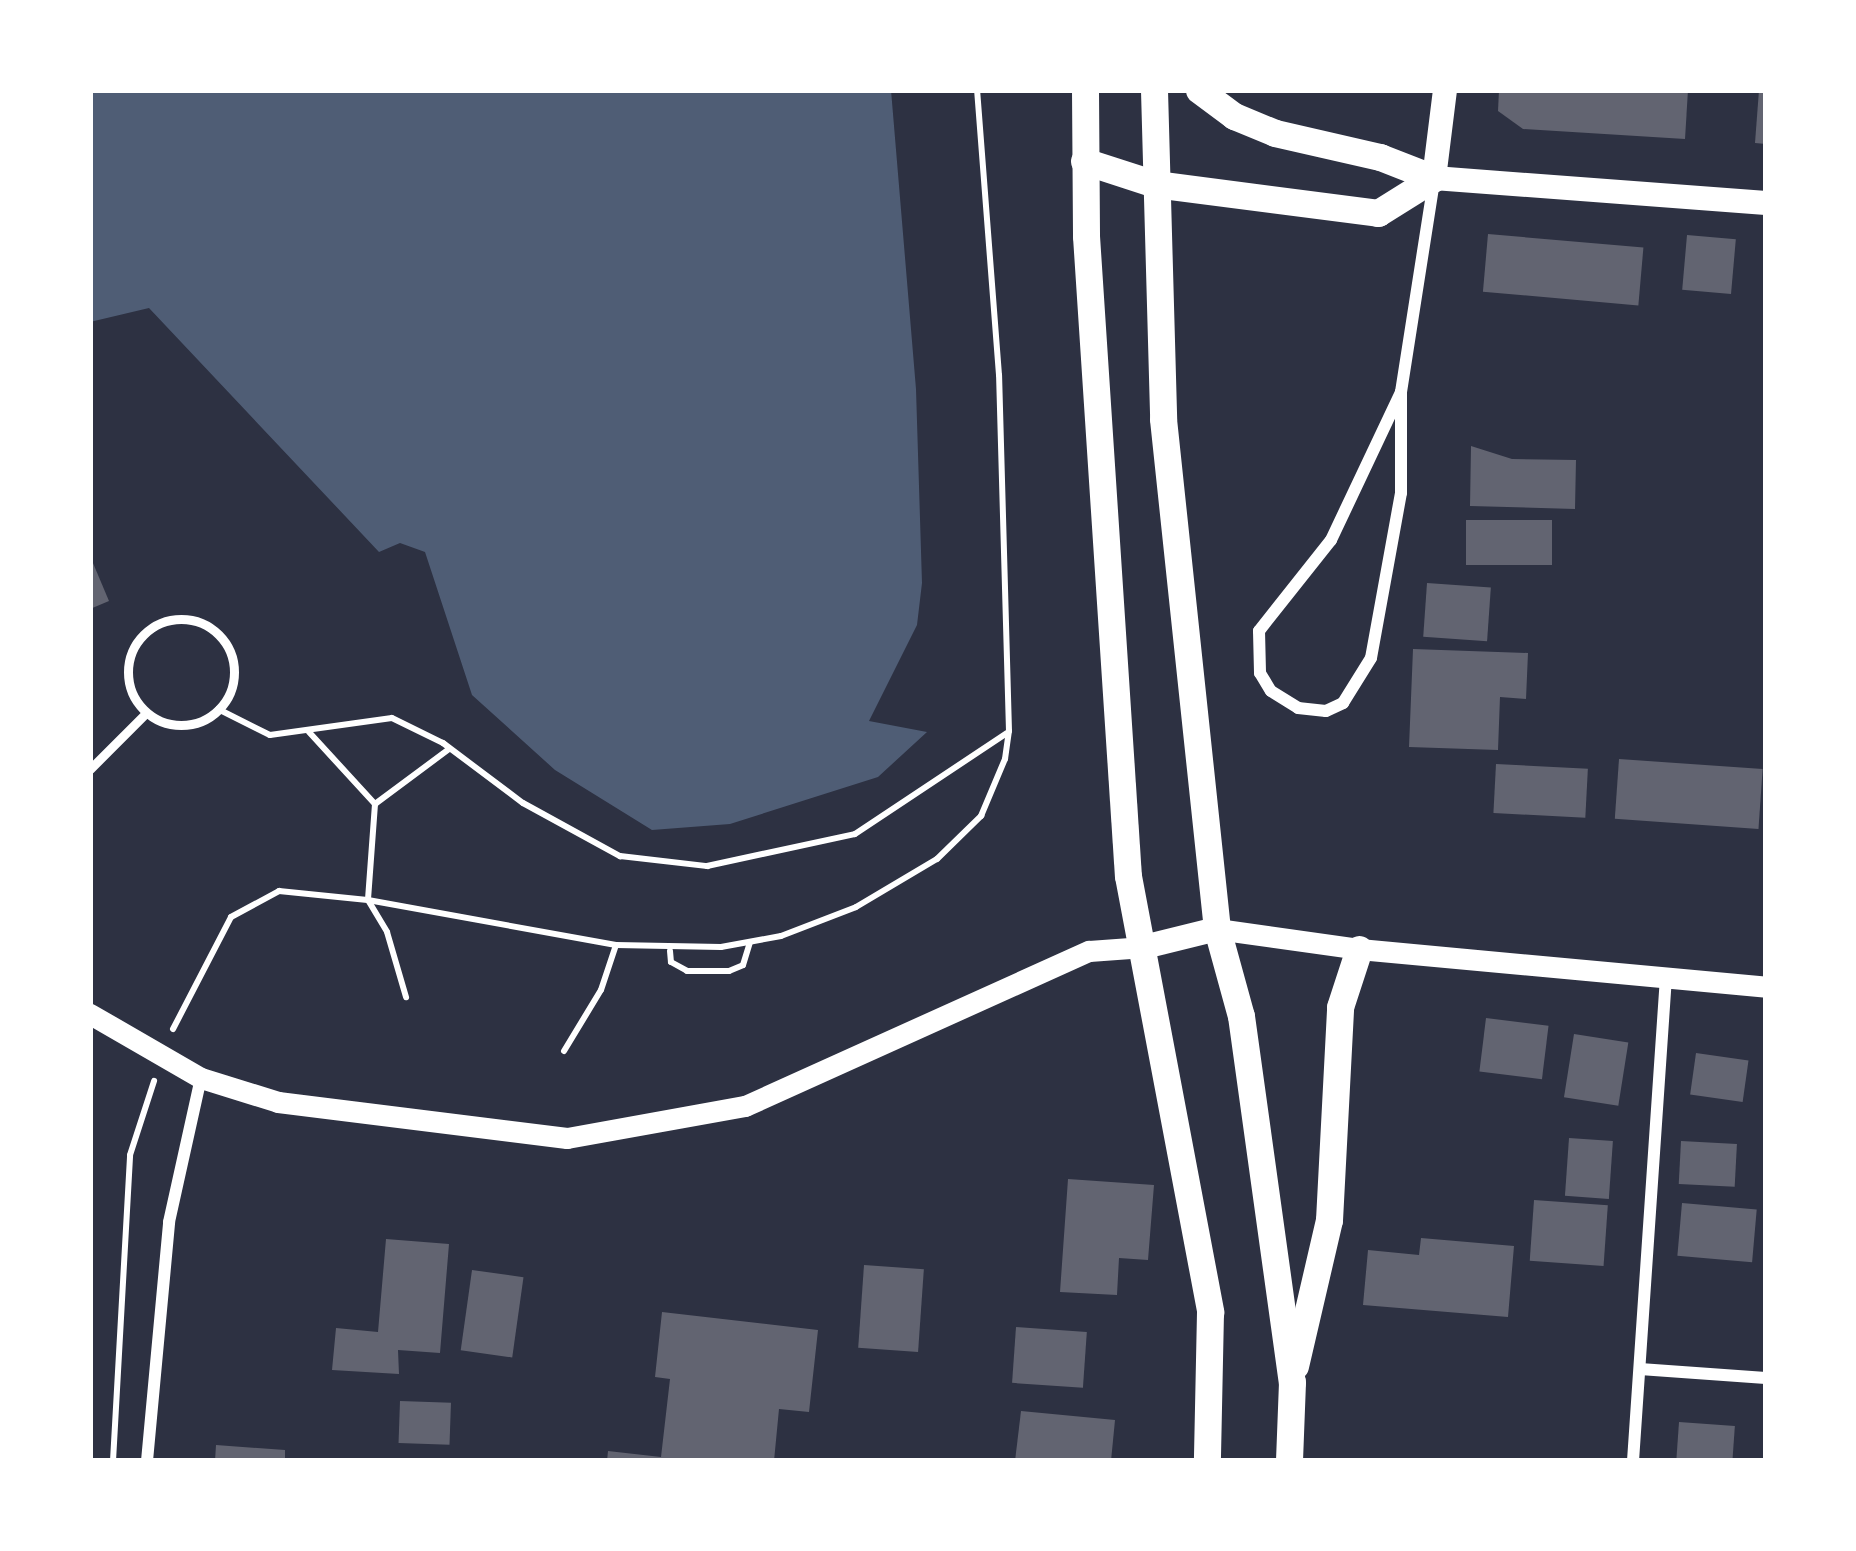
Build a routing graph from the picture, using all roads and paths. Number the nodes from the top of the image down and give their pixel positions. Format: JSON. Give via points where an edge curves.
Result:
{"nodes":[{"id":1,"x":977,"y":90,"type":"edge"},
{"id":2,"x":1068,"y":90,"type":"edge"},
{"id":3,"x":1085,"y":90,"type":"edge"},
{"id":4,"x":1154,"y":90,"type":"edge"},
{"id":5,"x":1199,"y":90,"type":"edge"},
{"id":6,"x":1445,"y":90,"type":"edge"},
{"id":7,"x":1084,"y":161,"type":"junction"},
{"id":8,"x":1434,"y":178,"type":"junction"},
{"id":9,"x":1155,"y":184,"type":"junction"},
{"id":10,"x":1766,"y":203,"type":"edge"},
{"id":11,"x":1401,"y":392,"type":"junction"},
{"id":12,"x":218,"y":710,"type":"junction"},
{"id":13,"x":146,"y":713,"type":"junction"},
{"id":14,"x":1010,"y":731,"type":"junction"},
{"id":15,"x":309,"y":732,"type":"junction"},
{"id":16,"x":450,"y":748,"type":"junction"},
{"id":17,"x":90,"y":770,"type":"edge"},
{"id":18,"x":375,"y":804,"type":"junction"},
{"id":19,"x":368,"y":900,"type":"junction"},
{"id":20,"x":1217,"y":929,"type":"junction"},
{"id":21,"x":750,"y":942,"type":"junction"},
{"id":22,"x":616,"y":945,"type":"junction"},
{"id":23,"x":1144,"y":947,"type":"junction"},
{"id":24,"x":1359,"y":949,"type":"junction"},
{"id":25,"x":670,"y":950,"type":"junction"},
{"id":26,"x":1666,"y":978,"type":"junction"},
{"id":27,"x":1766,"y":987,"type":"edge"},
{"id":28,"x":406,"y":997,"type":"dead end"},
{"id":29,"x":90,"y":1013,"type":"edge"},
{"id":30,"x":173,"y":1030,"type":"dead end"},
{"id":31,"x":564,"y":1051,"type":"dead end"},
{"id":32,"x":201,"y":1078,"type":"junction"},
{"id":33,"x":149,"y":1094,"type":"dead end"},
{"id":34,"x":1640,"y":1370,"type":"junction"},
{"id":35,"x":1766,"y":1378,"type":"edge"},
{"id":36,"x":1292,"y":1382,"type":"junction"},
{"id":37,"x":113,"y":1461,"type":"edge"},
{"id":38,"x":148,"y":1461,"type":"edge"},
{"id":39,"x":1208,"y":1461,"type":"edge"},
{"id":40,"x":1288,"y":1461,"type":"edge"},
{"id":41,"x":1634,"y":1461,"type":"edge"}],
"edges":[{"from":1,"to":14,"type":"path","via":[[999,376]]},
{"from":2,"to":7,"type":"main road"},
{"from":3,"to":7,"type":"main road"},
{"from":4,"to":9,"type":"main road"},
{"from":5,"to":8,"type":"main road","via":[[1275,133]]},
{"from":6,"to":8,"type":"main road"},
{"from":7,"to":9,"type":"main road"},
{"from":7,"to":23,"type":"main road","via":[[1128,876]]},
{"from":8,"to":9,"type":"main road","via":[[1378,213]]},
{"from":8,"to":10,"type":"main road"},
{"from":8,"to":11,"type":"street"},
{"from":9,"to":20,"type":"main road","via":[[1163,419]]},
{"from":11,"to":11,"type":"street","via":[[1331,540],[1259,631],[1260,673],[1298,708],[1342,704],[1371,658],[1401,494]]},
{"from":12,"to":13,"type":"lane","via":[[179,726]]},
{"from":12,"to":13,"type":"lane","via":[[233,685],[229,649],[205,625],[172,620],[142,635],[128,665],[134,699]]},
{"from":12,"to":15,"type":"path","via":[[270,735]]},
{"from":13,"to":17,"type":"lane"},
{"from":14,"to":16,"type":"path","via":[[855,834],[707,866],[620,856],[523,803]]},
{"from":14,"to":21,"type":"path","via":[[981,816],[937,859],[856,908]]},
{"from":15,"to":16,"type":"path","via":[[392,718]]},
{"from":15,"to":18,"type":"path"},
{"from":16,"to":18,"type":"path"},
{"from":18,"to":19,"type":"path"},
{"from":19,"to":22,"type":"path"},
{"from":19,"to":28,"type":"path","via":[[387,932]]},
{"from":19,"to":30,"type":"path","via":[[293,890],[244,906],[218,938]]},
{"from":20,"to":23,"type":"main road"},
{"from":20,"to":24,"type":"street"},
{"from":20,"to":36,"type":"main road","via":[[1241,1016]]},
{"from":21,"to":25,"type":"path"},
{"from":21,"to":25,"type":"path","via":[[743,965],[729,970],[687,970],[671,962]]},
{"from":22,"to":25,"type":"path"},
{"from":22,"to":31,"type":"path","via":[[601,990]]},
{"from":23,"to":32,"type":"street","via":[[1089,951],[746,1106],[567,1138],[299,1105]]},
{"from":23,"to":39,"type":"main road","via":[[1210,1312]]},
{"from":24,"to":26,"type":"street"},
{"from":24,"to":36,"type":"main road","via":[[1340,1007],[1329,1220]]},
{"from":26,"to":27,"type":"street"},
{"from":26,"to":34,"type":"street"},
{"from":29,"to":32,"type":"street"},
{"from":32,"to":38,"type":"street","via":[[169,1222]]},
{"from":33,"to":37,"type":"path","via":[[130,1155]]},
{"from":34,"to":35,"type":"street"},
{"from":34,"to":41,"type":"street"},
{"from":36,"to":40,"type":"main road"}]}
